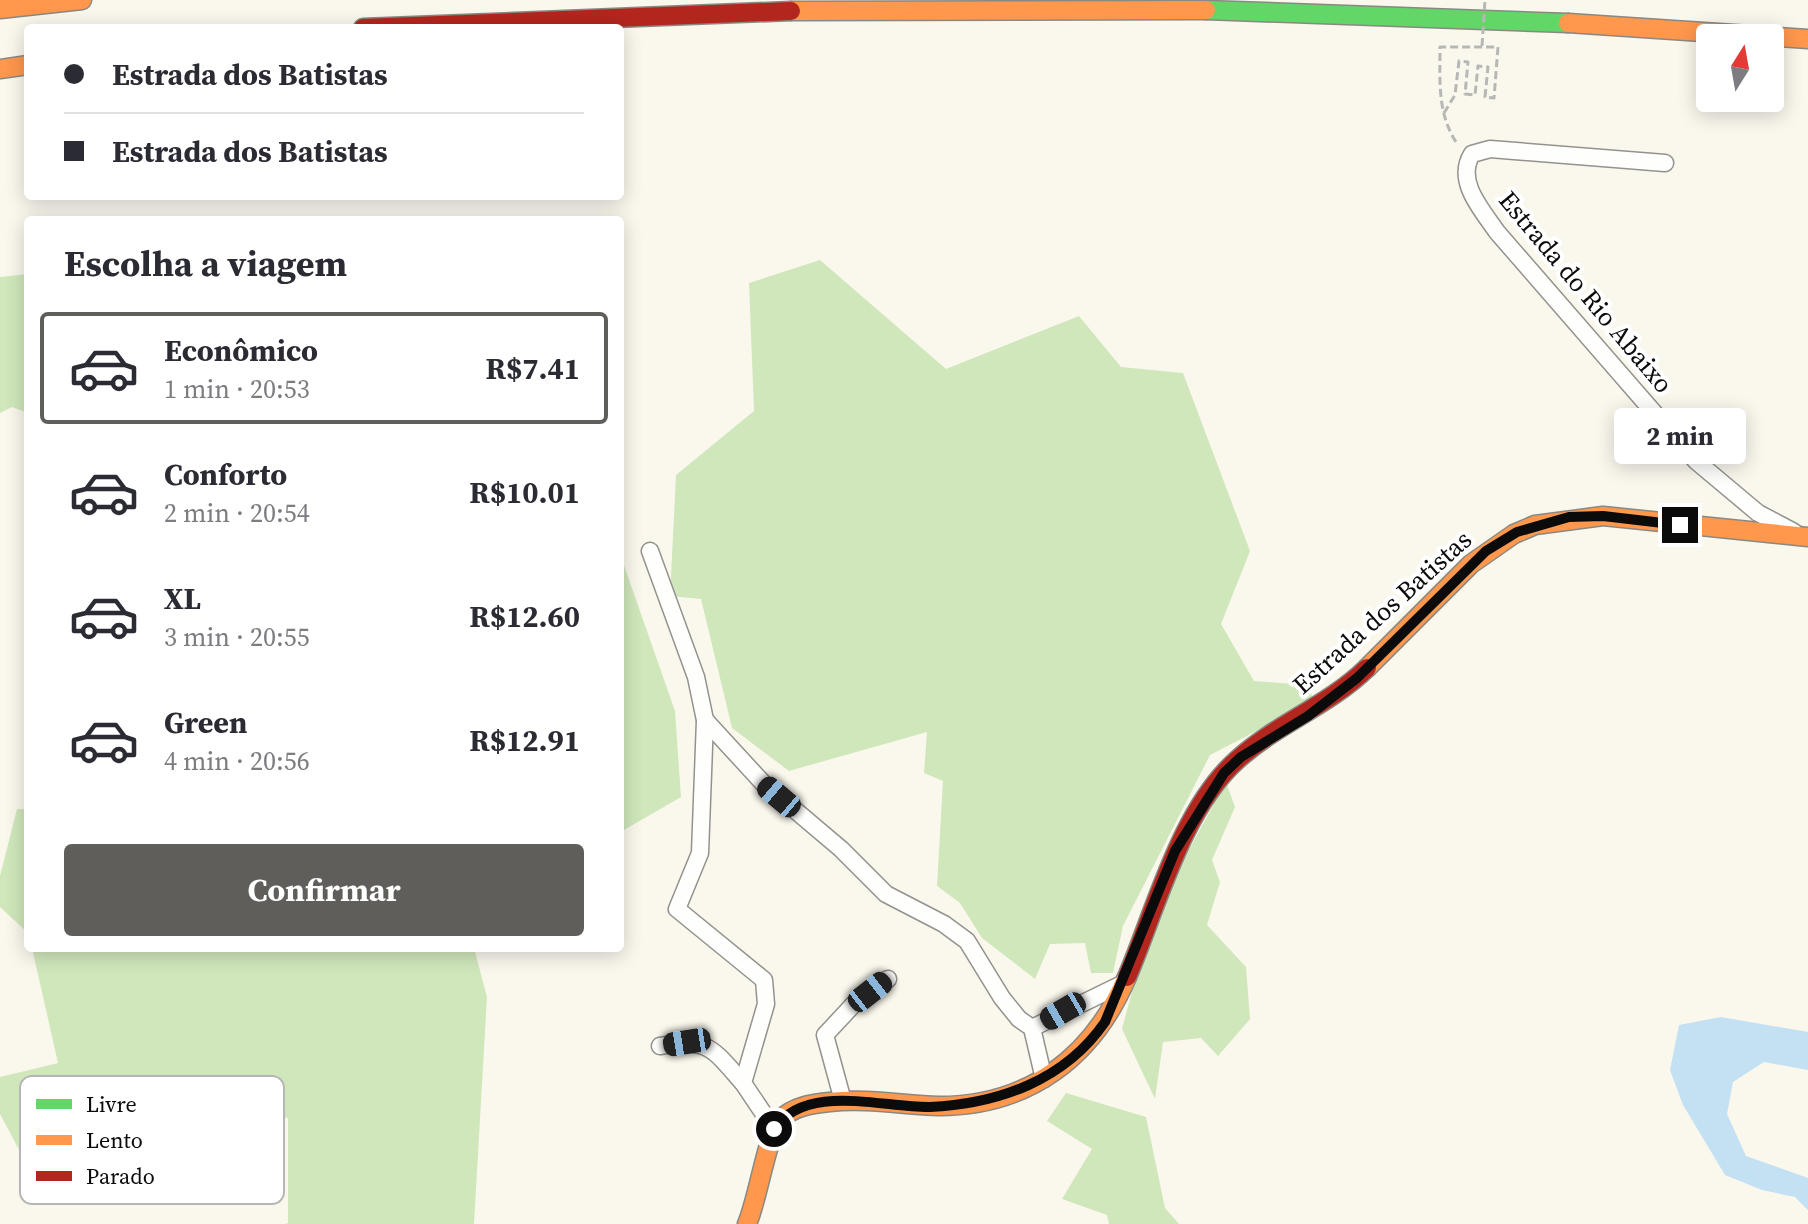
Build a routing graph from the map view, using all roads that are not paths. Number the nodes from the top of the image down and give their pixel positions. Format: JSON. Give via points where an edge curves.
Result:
{"nodes":[{"id":1,"x":82,"y":0,"type":"edge"},
{"id":2,"x":0,"y":9,"type":"edge"},
{"id":3,"x":430,"y":24,"type":"edge"},
{"id":4,"x":1808,"y":39,"type":"edge"},
{"id":5,"x":24,"y":66,"type":"edge"},
{"id":6,"x":0,"y":69,"type":"edge"},
{"id":7,"x":1665,"y":163,"type":"dead end"},
{"id":8,"x":1805,"y":537,"type":"edge"},
{"id":9,"x":650,"y":551,"type":"dead end"},
{"id":10,"x":705,"y":720,"type":"junction"},
{"id":11,"x":888,"y":979,"type":"dead end"},
{"id":12,"x":1122,"y":984,"type":"junction"},
{"id":13,"x":1032,"y":1028,"type":"junction"},
{"id":14,"x":660,"y":1046,"type":"dead end"},
{"id":15,"x":1044,"y":1079,"type":"junction"},
{"id":16,"x":743,"y":1083,"type":"junction"},
{"id":17,"x":843,"y":1101,"type":"junction"},
{"id":18,"x":774,"y":1129,"type":"junction"},
{"id":19,"x":747,"y":1224,"type":"edge"}],
"edges":[{"from":1,"to":2,"type":"main road"},
{"from":3,"to":4,"type":"main road","via":[[879,2],[1199,0],[1475,10]]},
{"from":5,"to":6,"type":"main road"},
{"from":7,"to":8,"type":"street","name":"Estrada do Rio Abaixo","via":[[1480,150],[1468,160],[1469,187],[1497,232],[1696,461],[1758,513]]},
{"from":8,"to":12,"type":"main road","name":"Estrada dos Batistas","via":[[1569,517],[1534,525],[1486,551],[1357,678],[1224,773],[1175,851]]},
{"from":9,"to":10,"type":"street","via":[[696,677]]},
{"from":10,"to":13,"type":"street","via":[[763,783],[886,894],[967,941],[1002,998]]},
{"from":10,"to":16,"type":"street","via":[[700,853],[677,909],[764,980],[766,1004]]},
{"from":11,"to":17,"type":"street","via":[[825,1035]]},
{"from":12,"to":13,"type":"street"},
{"from":12,"to":15,"type":"main road","name":"Estrada dos Batistas","via":[[1092,1041]]},
{"from":13,"to":15,"type":"street"},
{"from":14,"to":16,"type":"street","via":[[706,1044]]},
{"from":15,"to":17,"type":"main road","name":"Estrada dos Batistas","via":[[958,1105]]},
{"from":16,"to":18,"type":"street"},
{"from":17,"to":18,"type":"main road","name":"Estrada dos Batistas","via":[[801,1107],[783,1116]]},
{"from":18,"to":19,"type":"main road","via":[[760,1193]]}]}
